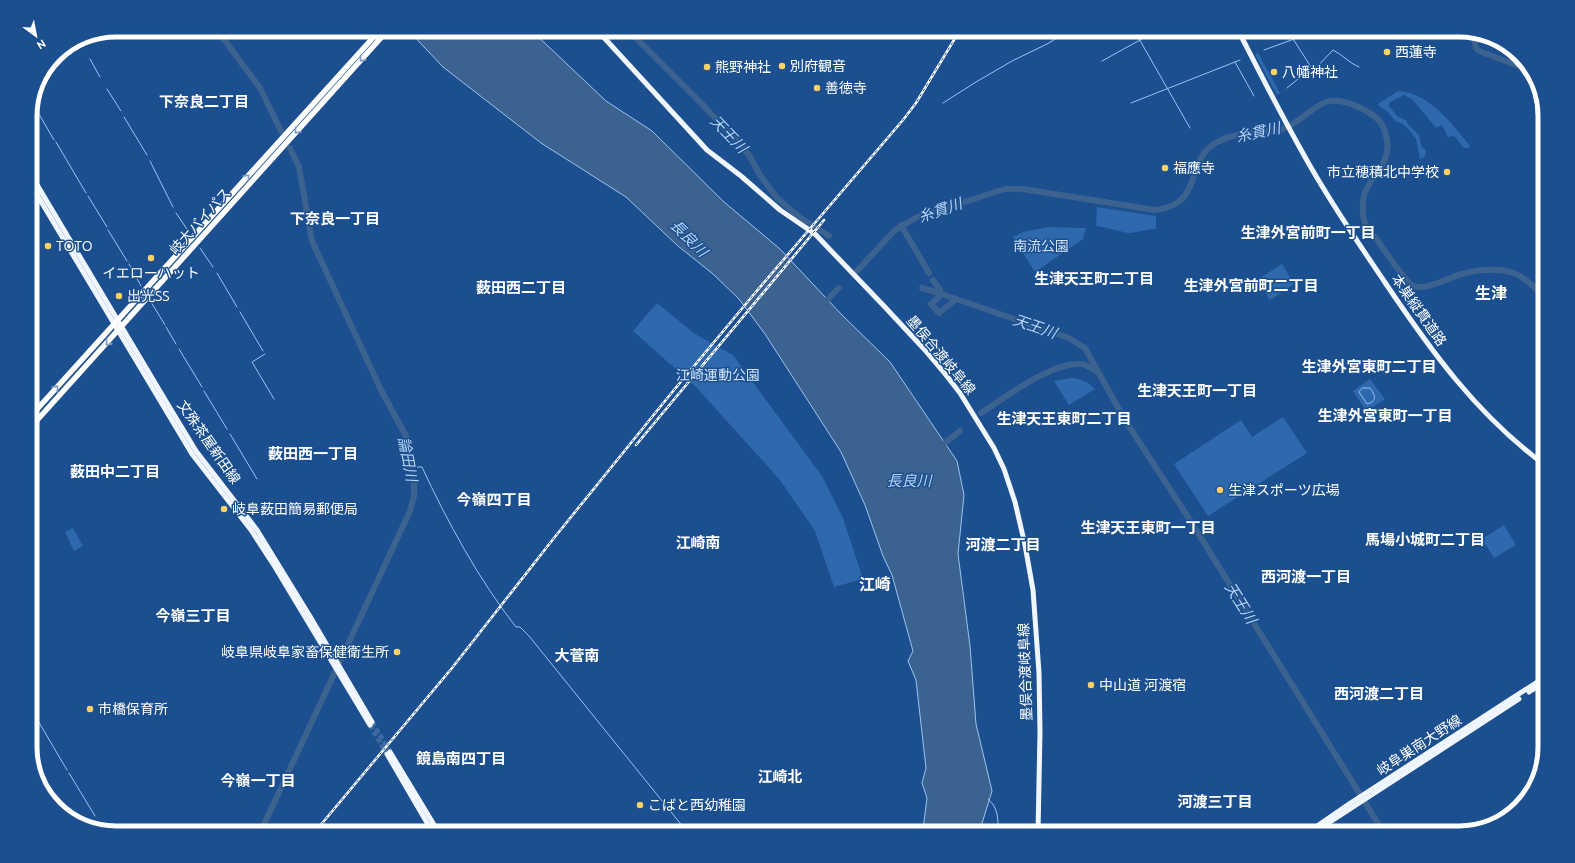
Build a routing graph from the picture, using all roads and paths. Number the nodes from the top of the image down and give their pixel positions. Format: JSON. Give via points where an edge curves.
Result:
{"nodes":[{"id":1,"x":374,"y":37,"type":"edge"},
{"id":2,"x":381,"y":37,"type":"edge"},
{"id":3,"x":603,"y":37,"type":"edge"},
{"id":4,"x":1243,"y":37,"type":"edge"},
{"id":5,"x":320,"y":101,"type":"junction"},
{"id":6,"x":1301,"y":147,"type":"junction"},
{"id":7,"x":37,"y":185,"type":"edge"},
{"id":8,"x":37,"y":194,"type":"edge"},
{"id":9,"x":116,"y":322,"type":"junction"},
{"id":10,"x":120,"y":329,"type":"junction"},
{"id":11,"x":37,"y":409,"type":"edge"},
{"id":12,"x":37,"y":420,"type":"edge"},
{"id":13,"x":1538,"y":455,"type":"edge"},
{"id":14,"x":1538,"y":459,"type":"edge"},
{"id":15,"x":1538,"y":682,"type":"edge"},
{"id":16,"x":1538,"y":686,"type":"edge"},
{"id":17,"x":371,"y":724,"type":"tunnel mouth"},
{"id":18,"x":1374,"y":791,"type":"junction"},
{"id":19,"x":1350,"y":806,"type":"junction"},
{"id":20,"x":429,"y":826,"type":"edge"},
{"id":21,"x":435,"y":826,"type":"edge"},
{"id":22,"x":1038,"y":826,"type":"edge"},
{"id":23,"x":1318,"y":826,"type":"edge"},
{"id":24,"x":1323,"y":826,"type":"edge"}],
"edges":[{"from":1,"to":5,"type":"highway","name":"岐大バイパス"},
{"from":2,"to":5,"type":"highway","name":"岐大バイパス","one_way":true},
{"from":3,"to":22,"type":"main road","name":"墨俣合渡岐阜線","via":[[707,150],[780,210],[815,234],[883,305],[960,393],[994,448],[1015,502],[1033,590],[1039,674]]},
{"from":4,"to":6,"type":"main road"},
{"from":9,"to":5,"type":"highway","name":"岐大バイパス","one_way":true},
{"from":5,"to":10,"type":"highway","name":"岐大バイパス","one_way":true},
{"from":6,"to":13,"type":"main road","name":"本巣縦貫道路","via":[[1371,256],[1448,366],[1482,406]]},
{"from":6,"to":14,"type":"main road","name":"本巣縦貫道路","via":[[1326,192],[1407,316],[1446,368],[1499,428]]},
{"from":7,"to":9,"type":"main road","name":"文殊茶屋新田線"},
{"from":8,"to":9,"type":"main road","name":"文殊茶屋新田線"},
{"from":9,"to":10,"type":"main road","name":"文殊茶屋新田線"},
{"from":11,"to":9,"type":"highway","name":"岐大バイパス","one_way":true},
{"from":10,"to":12,"type":"highway","name":"岐大バイパス","one_way":true},
{"from":10,"to":17,"type":"main road","name":"文殊茶屋新田線","via":[[196,451],[257,530]]},
{"from":15,"to":18,"type":"main road","name":"岐阜巣南大野線"},
{"from":16,"to":18,"type":"main road","name":"岐阜巣南大野線"},
{"from":18,"to":19,"type":"main road","name":"岐阜巣南大野線"},
{"from":19,"to":23,"type":"main road","name":"岐阜巣南大野線"},
{"from":19,"to":24,"type":"main road","name":"岐阜巣南大野線"},
{"from":20,"to":21,"type":"main road","via":[[388,753]]}]}
